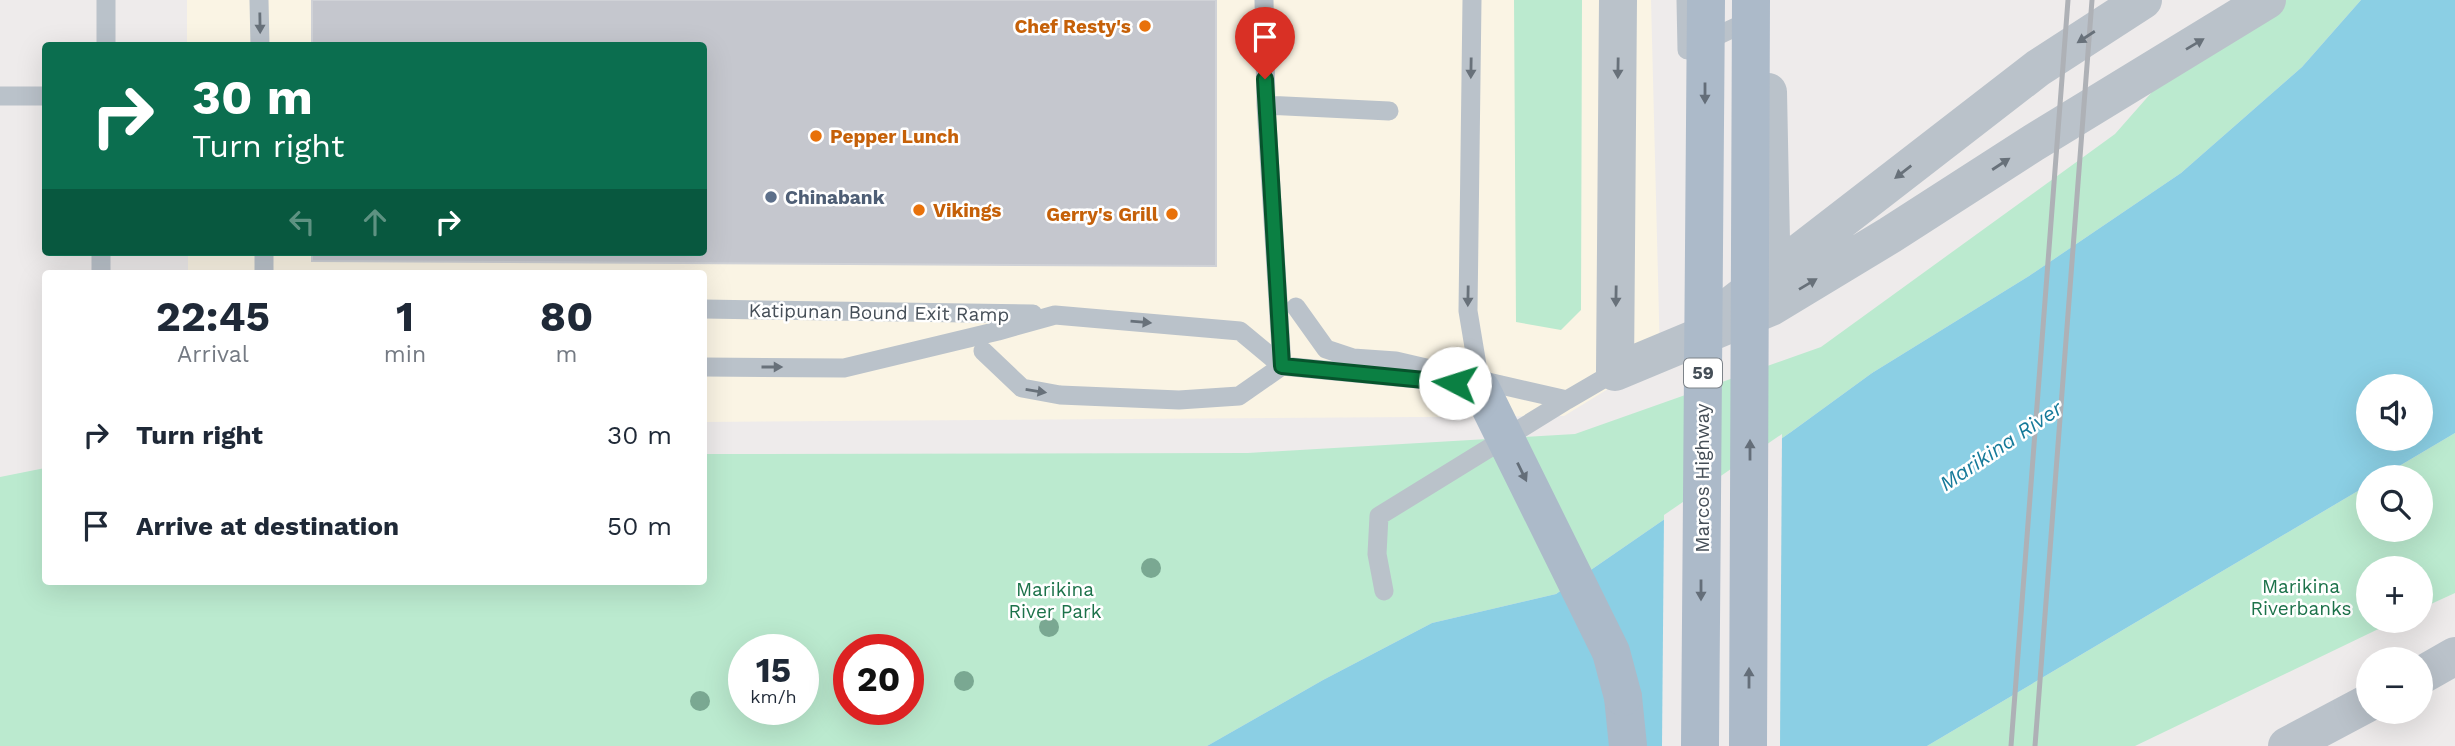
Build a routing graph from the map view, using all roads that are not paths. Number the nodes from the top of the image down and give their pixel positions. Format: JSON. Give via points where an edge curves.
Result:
{"nodes":[{"id":1,"x":106,"y":0,"type":"edge"},
{"id":2,"x":259,"y":0,"type":"edge"},
{"id":3,"x":1264,"y":0,"type":"edge"},
{"id":4,"x":1472,"y":0,"type":"edge"},
{"id":5,"x":1618,"y":0,"type":"edge"},
{"id":6,"x":1686,"y":0,"type":"edge"},
{"id":7,"x":1706,"y":0,"type":"edge"},
{"id":8,"x":2143,"y":0,"type":"edge"},
{"id":9,"x":2267,"y":0,"type":"edge"},
{"id":10,"x":1761,"y":4,"type":"edge"},
{"id":11,"x":106,"y":42,"type":"edge"},
{"id":12,"x":260,"y":42,"type":"edge"},
{"id":13,"x":0,"y":96,"type":"edge"},
{"id":14,"x":42,"y":96,"type":"edge"},
{"id":15,"x":1266,"y":105,"type":"junction"},
{"id":16,"x":1389,"y":111,"type":"dead end"},
{"id":17,"x":1772,"y":289,"type":"junction"},
{"id":18,"x":1296,"y":307,"type":"dead end"},
{"id":19,"x":707,"y":309,"type":"edge"},
{"id":20,"x":1055,"y":314,"type":"junction"},
{"id":21,"x":983,"y":351,"type":"dead end"},
{"id":22,"x":1282,"y":366,"type":"junction"},
{"id":23,"x":707,"y":367,"type":"edge"},
{"id":24,"x":1615,"y":372,"type":"junction"},
{"id":25,"x":1480,"y":387,"type":"junction"},
{"id":26,"x":1567,"y":400,"type":"junction"},
{"id":27,"x":1384,"y":591,"type":"dead end"},
{"id":28,"x":2356,"y":709,"type":"edge"},
{"id":29,"x":1628,"y":746,"type":"edge"},
{"id":30,"x":1700,"y":746,"type":"edge"},
{"id":31,"x":1748,"y":746,"type":"edge"},
{"id":32,"x":2287,"y":746,"type":"edge"}],
"edges":[{"from":1,"to":11,"type":"lane"},
{"from":2,"to":12,"type":"lane","one_way":true},
{"from":3,"to":15,"type":"lane"},
{"from":4,"to":25,"type":"lane","one_way":true,"bridge":true,"via":[[1468,311]]},
{"from":5,"to":24,"type":"street","one_way":true},
{"from":6,"to":10,"type":"lane","via":[[1687,50]]},
{"from":7,"to":30,"type":"main road","name":"Marcos Highway","number":"59","one_way":true,"bridge":true},
{"from":8,"to":17,"type":"street","one_way":true,"via":[[2038,68]]},
{"from":17,"to":9,"type":"street","one_way":true,"via":[[1890,235]]},
{"from":10,"to":17,"type":"street"},
{"from":31,"to":10,"type":"main road","number":"59","one_way":true,"bridge":true},
{"from":13,"to":14,"type":"lane"},
{"from":15,"to":16,"type":"lane"},
{"from":15,"to":22,"type":"lane"},
{"from":17,"to":24,"type":"street","via":[[1680,345]]},
{"from":18,"to":26,"type":"lane","via":[[1326,349]]},
{"from":19,"to":20,"type":"lane","name":"Katipunan Bound Exit Ramp"},
{"from":20,"to":22,"type":"lane","name":"Katipunan Bound Exit Ramp","one_way":true,"via":[[1240,331]]},
{"from":23,"to":20,"type":"lane","one_way":true,"via":[[844,368]]},
{"from":21,"to":22,"type":"lane","one_way":true,"via":[[1023,388],[1099,397],[1179,400],[1239,396]]},
{"from":22,"to":25,"type":"lane"},
{"from":24,"to":26,"type":"lane"},
{"from":25,"to":29,"type":"main road","one_way":true,"bridge":true,"via":[[1611,652],[1623,697]]},
{"from":26,"to":27,"type":"lane","via":[[1379,516],[1377,554]]},
{"from":28,"to":32,"type":"street"}]}
